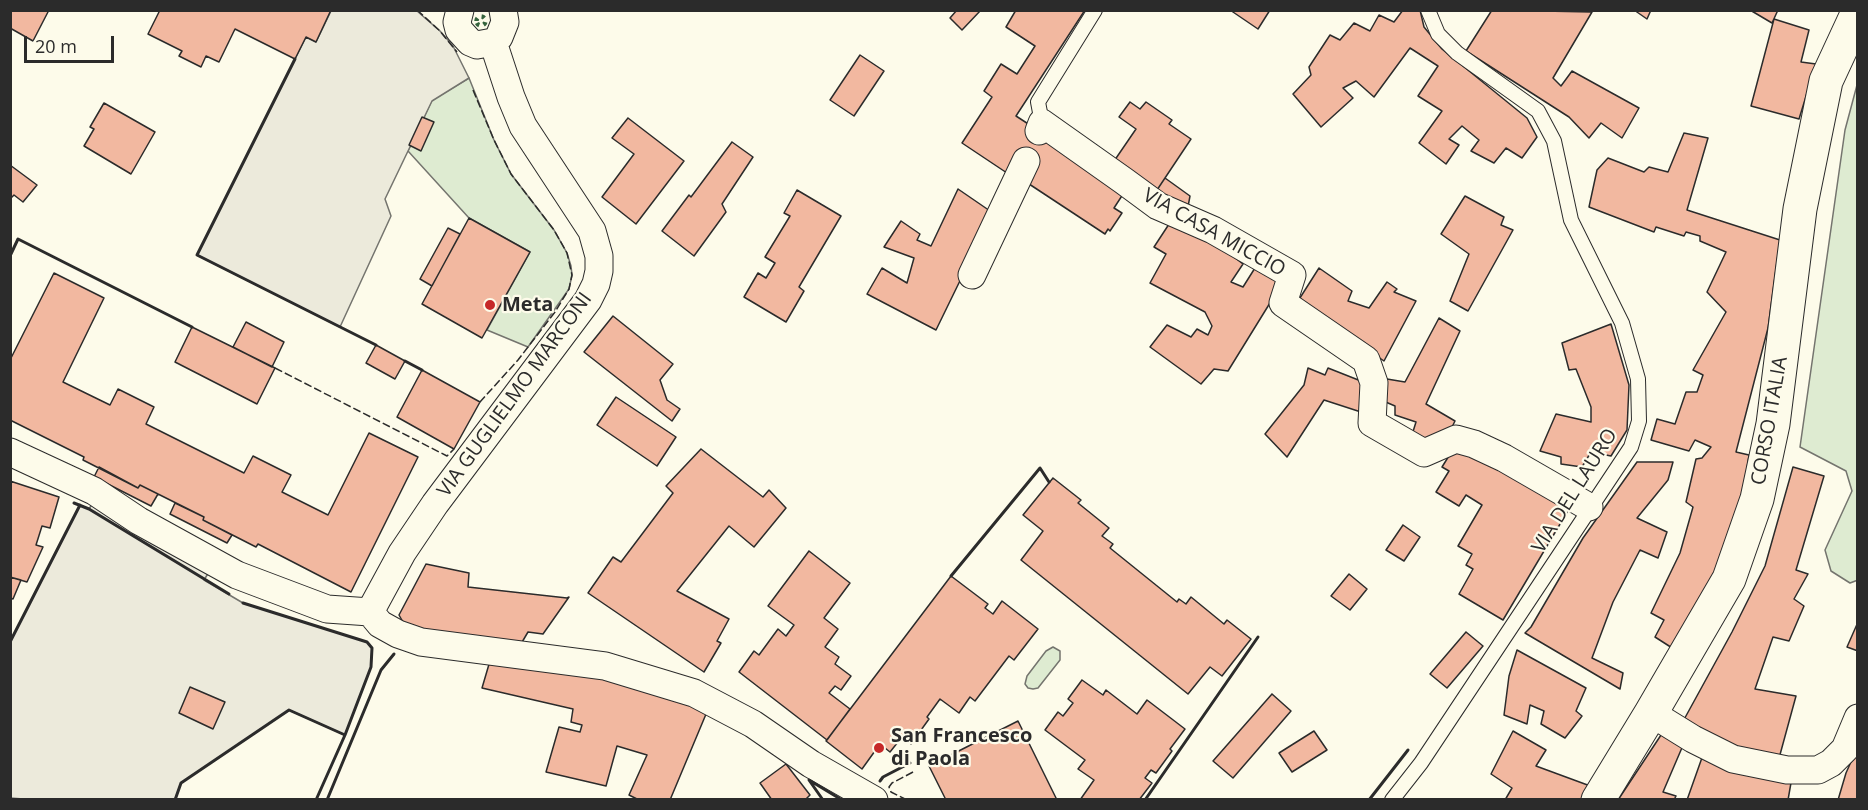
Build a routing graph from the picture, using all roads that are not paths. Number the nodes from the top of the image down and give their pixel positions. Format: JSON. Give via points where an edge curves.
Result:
{"nodes":[{"id":1,"x":460,"y":10,"type":"edge"},
{"id":2,"x":502,"y":10,"type":"edge"},
{"id":3,"x":1095,"y":10,"type":"edge"},
{"id":4,"x":1428,"y":10,"type":"edge"},
{"id":5,"x":1857,"y":12,"type":"edge"},
{"id":6,"x":493,"y":42,"type":"junction"},
{"id":7,"x":1041,"y":127,"type":"joint"},
{"id":8,"x":1026,"y":161,"type":"dead end"},
{"id":9,"x":972,"y":275,"type":"dead end"},
{"id":10,"x":10,"y":452,"type":"edge"},
{"id":11,"x":1590,"y":507,"type":"junction"},
{"id":12,"x":370,"y":612,"type":"junction"},
{"id":13,"x":1651,"y":713,"type":"junction"},
{"id":14,"x":1857,"y":718,"type":"edge"},
{"id":15,"x":874,"y":800,"type":"edge"},
{"id":16,"x":1392,"y":800,"type":"edge"},
{"id":17,"x":1598,"y":800,"type":"edge"}],
"edges":[{"from":1,"to":6,"type":"street","via":[[457,22],[463,37],[477,45]]},
{"from":2,"to":6,"type":"street","via":[[503,30]]},
{"from":3,"to":7,"type":"lane","via":[[1038,102]]},
{"from":4,"to":11,"type":"lane","name":"VIA DEL LAURO","via":[[1438,34],[1457,53],[1538,111],[1554,141],[1571,220],[1622,323],[1638,379],[1638,422],[1631,447]]},
{"from":5,"to":13,"type":"main road","name":"CORSO ITALIA","via":[[1826,81],[1800,209],[1773,424],[1757,499],[1729,579]]},
{"from":6,"to":12,"type":"street","name":"VIA GUGLIELMO MARCONI","via":[[523,126],[592,231],[599,271],[588,300],[435,504],[402,553]]},
{"from":7,"to":11,"type":"street","name":"VIA CASA MICCIO","via":[[1124,180],[1158,207],[1213,230],[1292,275],[1283,303],[1366,360],[1374,383],[1372,423],[1424,453],[1456,439],[1474,444]]},
{"from":8,"to":9,"type":"street"},
{"from":10,"to":12,"type":"street","via":[[94,491],[139,521],[237,575],[327,609]]},
{"from":11,"to":16,"type":"lane","name":"VIA DEL LAURO","via":[[1421,763]]},
{"from":12,"to":15,"type":"street","via":[[380,624],[421,642],[605,666],[694,693],[753,724],[811,764]]},
{"from":13,"to":14,"type":"street","via":[[1733,759],[1787,770],[1818,770],[1831,763],[1845,749]]},
{"from":13,"to":17,"type":"main road","name":"CORSO ITALIA"}]}
